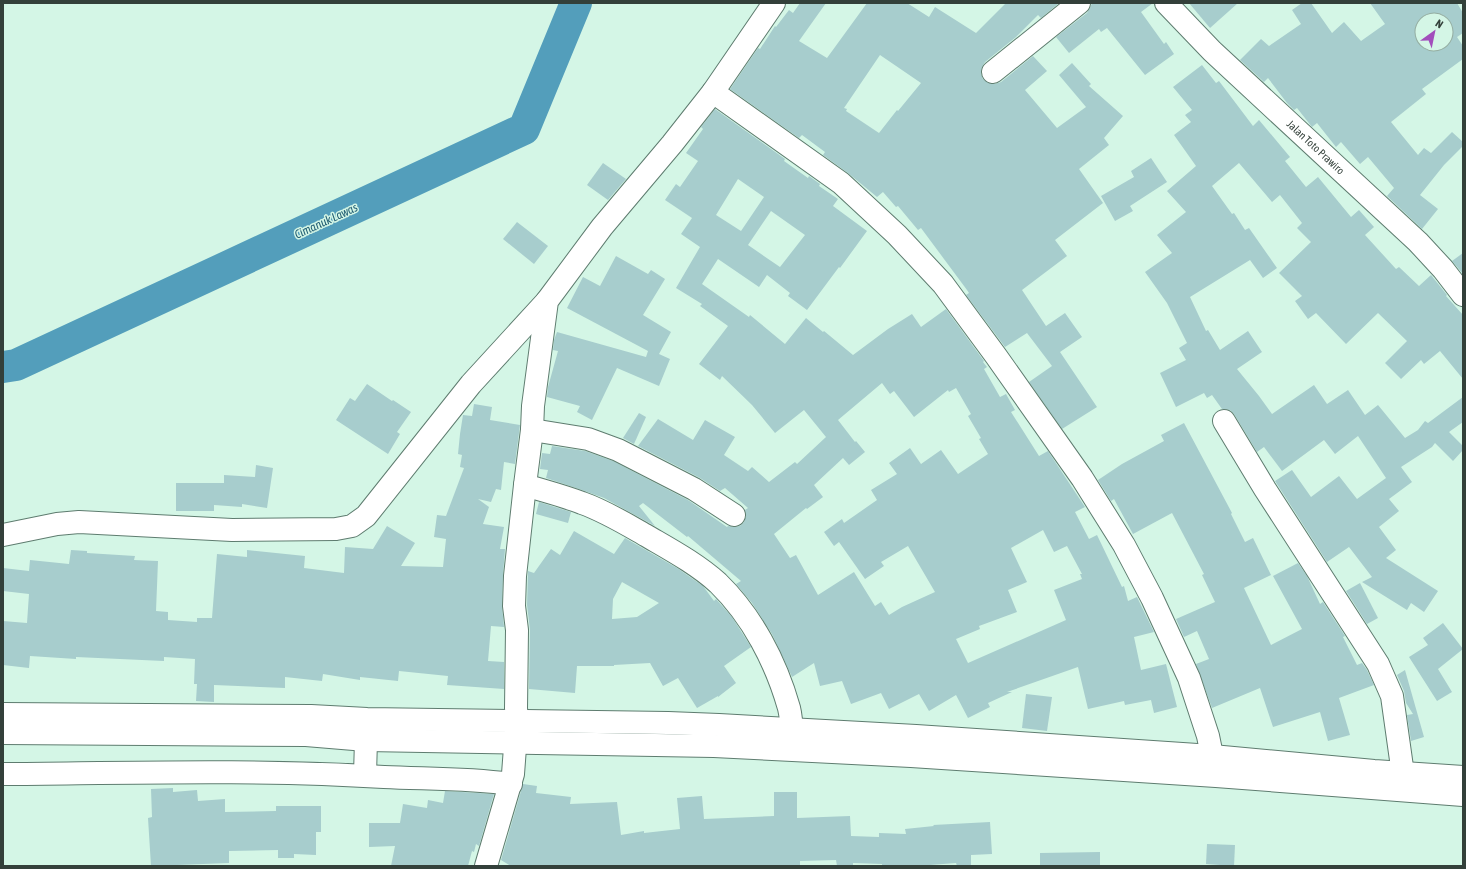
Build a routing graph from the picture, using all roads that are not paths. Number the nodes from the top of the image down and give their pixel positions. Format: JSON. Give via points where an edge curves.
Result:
{"nodes":[{"id":1,"x":774,"y":3,"type":"edge"},
{"id":2,"x":1080,"y":3,"type":"edge"},
{"id":3,"x":1166,"y":3,"type":"edge"},
{"id":4,"x":993,"y":72,"type":"dead end"},
{"id":5,"x":713,"y":92,"type":"junction"},
{"id":6,"x":1463,"y":295,"type":"edge"},
{"id":7,"x":547,"y":301,"type":"junction"},
{"id":8,"x":1224,"y":421,"type":"dead end"},
{"id":9,"x":532,"y":430,"type":"junction"},
{"id":10,"x":524,"y":485,"type":"junction"},
{"id":11,"x":734,"y":515,"type":"dead end"},
{"id":12,"x":3,"y":535,"type":"edge"},
{"id":13,"x":3,"y":714,"type":"edge"},
{"id":14,"x":516,"y":715,"type":"junction"},
{"id":15,"x":651,"y":723,"type":"junction"},
{"id":16,"x":219,"y":725,"type":"junction"},
{"id":17,"x":791,"y":728,"type":"junction"},
{"id":18,"x":366,"y":730,"type":"junction"},
{"id":19,"x":3,"y":733,"type":"edge"},
{"id":20,"x":652,"y":745,"type":"junction"},
{"id":21,"x":1212,"y":754,"type":"junction"},
{"id":22,"x":514,"y":764,"type":"junction"},
{"id":23,"x":1401,"y":770,"type":"junction"},
{"id":24,"x":3,"y":774,"type":"edge"},
{"id":25,"x":365,"y":775,"type":"junction"},
{"id":26,"x":1463,"y":778,"type":"edge"},
{"id":27,"x":1463,"y":795,"type":"edge"},
{"id":28,"x":486,"y":866,"type":"edge"}],
"edges":[{"from":1,"to":5,"type":"street"},
{"from":2,"to":4,"type":"street"},
{"from":3,"to":6,"type":"street","name":"Jalan Toto Prawiro","via":[[1212,51],[1418,242]]},
{"from":5,"to":7,"type":"street","via":[[602,227]]},
{"from":5,"to":21,"type":"street","via":[[841,183],[897,235],[943,284],[1082,478],[1124,544],[1189,678]]},
{"from":7,"to":9,"type":"street"},
{"from":7,"to":12,"type":"street","via":[[470,384],[366,516],[352,526],[336,529],[232,530],[79,522]]},
{"from":8,"to":23,"type":"street","via":[[1378,664],[1392,696]]},
{"from":9,"to":10,"type":"street"},
{"from":9,"to":11,"type":"street","via":[[588,439],[618,450],[694,489]]},
{"from":10,"to":14,"type":"street","via":[[514,606],[517,630]]},
{"from":10,"to":17,"type":"street","via":[[583,503],[619,520],[673,551],[717,582],[739,606],[760,638],[779,677]]},
{"from":13,"to":16,"type":"street"},
{"from":14,"to":15,"type":"street"},
{"from":14,"to":18,"type":"street"},
{"from":14,"to":22,"type":"street"},
{"from":15,"to":17,"type":"street"},
{"from":15,"to":20,"type":"street"},
{"from":16,"to":18,"type":"street","via":[[311,716]]},
{"from":16,"to":19,"type":"street"},
{"from":17,"to":20,"type":"street"},
{"from":17,"to":21,"type":"street","via":[[1033,754]]},
{"from":18,"to":22,"type":"street"},
{"from":18,"to":25,"type":"street"},
{"from":20,"to":22,"type":"street"},
{"from":21,"to":23,"type":"street"},
{"from":22,"to":25,"type":"street","via":[[485,781]]},
{"from":22,"to":28,"type":"street"},
{"from":23,"to":26,"type":"street"},
{"from":23,"to":27,"type":"street"},
{"from":24,"to":25,"type":"street","via":[[236,772]]}]}
